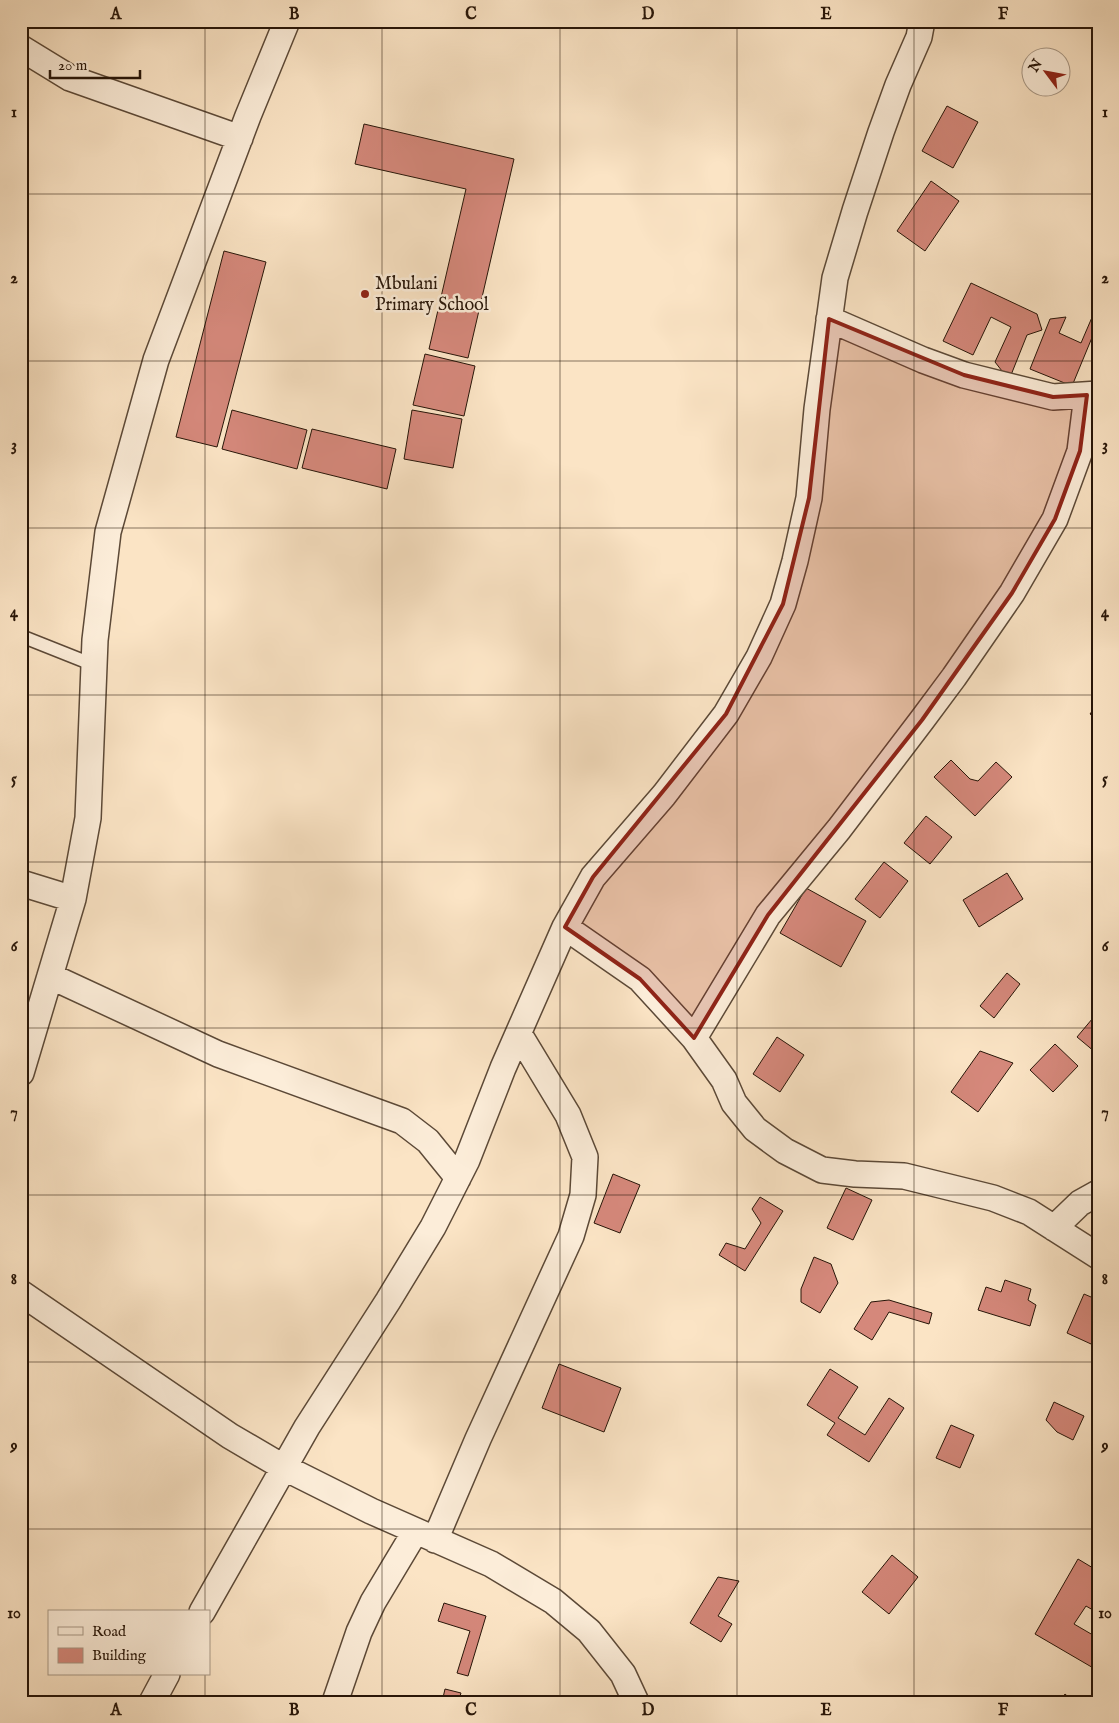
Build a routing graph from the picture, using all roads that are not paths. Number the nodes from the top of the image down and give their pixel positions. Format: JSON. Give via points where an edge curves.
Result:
{"nodes":[{"id":1,"x":287,"y":21,"type":"edge"},
{"id":2,"x":922,"y":21,"type":"edge"},
{"id":3,"x":21,"y":48,"type":"edge"},
{"id":4,"x":240,"y":138,"type":"junction"},
{"id":5,"x":829,"y":319,"type":"junction"},
{"id":6,"x":1092,"y":394,"type":"edge"},
{"id":7,"x":21,"y":636,"type":"edge"},
{"id":8,"x":94,"y":665,"type":"junction"},
{"id":9,"x":21,"y":883,"type":"edge"},
{"id":10,"x":73,"y":899,"type":"junction"},
{"id":11,"x":565,"y":926,"type":"junction"},
{"id":12,"x":50,"y":976,"type":"junction"},
{"id":13,"x":518,"y":1034,"type":"junction"},
{"id":14,"x":694,"y":1038,"type":"junction"},
{"id":15,"x":21,"y":1073,"type":"edge"},
{"id":16,"x":458,"y":1178,"type":"junction"},
{"id":17,"x":1098,"y":1193,"type":"edge"},
{"id":18,"x":1054,"y":1228,"type":"junction"},
{"id":19,"x":1098,"y":1256,"type":"edge"},
{"id":20,"x":21,"y":1292,"type":"edge"},
{"id":21,"x":283,"y":1467,"type":"junction"},
{"id":22,"x":425,"y":1536,"type":"junction"},
{"id":23,"x":203,"y":1610,"type":"edge"},
{"id":24,"x":166,"y":1676,"type":"edge"},
{"id":25,"x":152,"y":1702,"type":"edge"},
{"id":26,"x":335,"y":1702,"type":"edge"},
{"id":27,"x":636,"y":1702,"type":"edge"}],
"edges":[{"from":1,"to":4,"type":"street"},
{"from":2,"to":5,"type":"street","via":[[855,211],[835,278]]},
{"from":3,"to":4,"type":"street","via":[[70,78]]},
{"from":4,"to":8,"type":"street","via":[[156,360],[108,532]]},
{"from":5,"to":6,"type":"street","via":[[964,375],[1053,397]]},
{"from":5,"to":11,"type":"street","via":[[809,498],[783,604],[759,657],[726,714],[664,795],[593,877]]},
{"from":6,"to":14,"type":"street","via":[[1080,451],[1055,519],[1012,593],[922,720],[768,915]]},
{"from":7,"to":8,"type":"lane"},
{"from":8,"to":10,"type":"street","via":[[88,818]]},
{"from":9,"to":10,"type":"street"},
{"from":10,"to":12,"type":"street"},
{"from":11,"to":13,"type":"street"},
{"from":11,"to":14,"type":"street","via":[[640,980]]},
{"from":12,"to":15,"type":"street"},
{"from":12,"to":16,"type":"street","via":[[218,1054],[402,1121],[428,1141]]},
{"from":13,"to":16,"type":"street"},
{"from":13,"to":22,"type":"street","via":[[568,1115],[585,1157],[583,1194],[571,1236],[478,1439]]},
{"from":14,"to":18,"type":"street","via":[[724,1080],[734,1103],[755,1129],[785,1151],[822,1170],[904,1176],[993,1198],[1028,1212]]},
{"from":16,"to":21,"type":"street","via":[[433,1227]]},
{"from":17,"to":18,"type":"street","via":[[1080,1202]]},
{"from":18,"to":19,"type":"street"},
{"from":20,"to":21,"type":"street","via":[[230,1436]]},
{"from":21,"to":22,"type":"street"},
{"from":21,"to":23,"type":"street"},
{"from":22,"to":26,"type":"street","via":[[372,1602]]},
{"from":22,"to":27,"type":"street","via":[[492,1564],[553,1601],[589,1631],[623,1674]]},
{"from":24,"to":25,"type":"street"}]}
